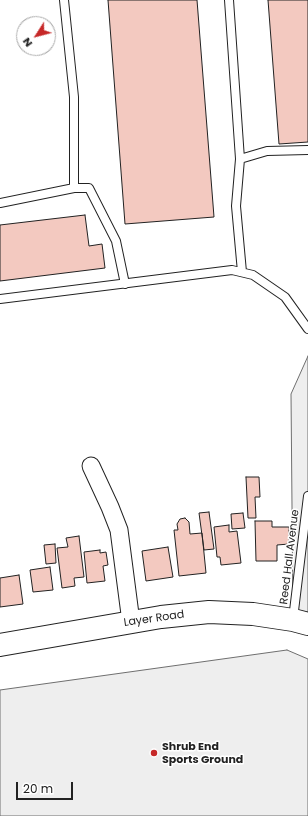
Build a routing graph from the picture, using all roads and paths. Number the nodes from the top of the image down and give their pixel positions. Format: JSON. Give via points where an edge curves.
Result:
{"nodes":[{"id":1,"x":64,"y":0,"type":"edge"},
{"id":2,"x":229,"y":0,"type":"edge"},
{"id":3,"x":308,"y":150,"type":"edge"},
{"id":4,"x":240,"y":159,"type":"junction"},
{"id":5,"x":74,"y":188,"type":"junction"},
{"id":6,"x":0,"y":203,"type":"edge"},
{"id":7,"x":242,"y":272,"type":"junction"},
{"id":8,"x":125,"y":284,"type":"junction"},
{"id":9,"x":0,"y":299,"type":"edge"},
{"id":10,"x":308,"y":329,"type":"edge"},
{"id":11,"x":91,"y":466,"type":"dead end"},
{"id":12,"x":308,"y":496,"type":"edge"},
{"id":13,"x":131,"y":622,"type":"junction"},
{"id":14,"x":301,"y":622,"type":"edge"},
{"id":15,"x":0,"y":645,"type":"edge"}],
"edges":[{"from":1,"to":5,"type":"lane","via":[[74,97]]},
{"from":2,"to":4,"type":"lane"},
{"from":3,"to":4,"type":"lane","via":[[267,151]]},
{"from":4,"to":7,"type":"lane","via":[[236,206]]},
{"from":5,"to":6,"type":"lane"},
{"from":5,"to":8,"type":"lane","via":[[89,188],[116,241]]},
{"from":7,"to":8,"type":"lane","via":[[232,270]]},
{"from":7,"to":10,"type":"lane","via":[[253,275],[285,297]]},
{"from":8,"to":9,"type":"lane"},
{"from":11,"to":13,"type":"street","via":[[119,530]]},
{"from":12,"to":14,"type":"lane","name":"Reed Hall Avenue"},
{"from":13,"to":14,"type":"main road","name":"Layer Road","via":[[209,612],[253,614]]},
{"from":13,"to":15,"type":"main road","name":"Layer Road"}]}
